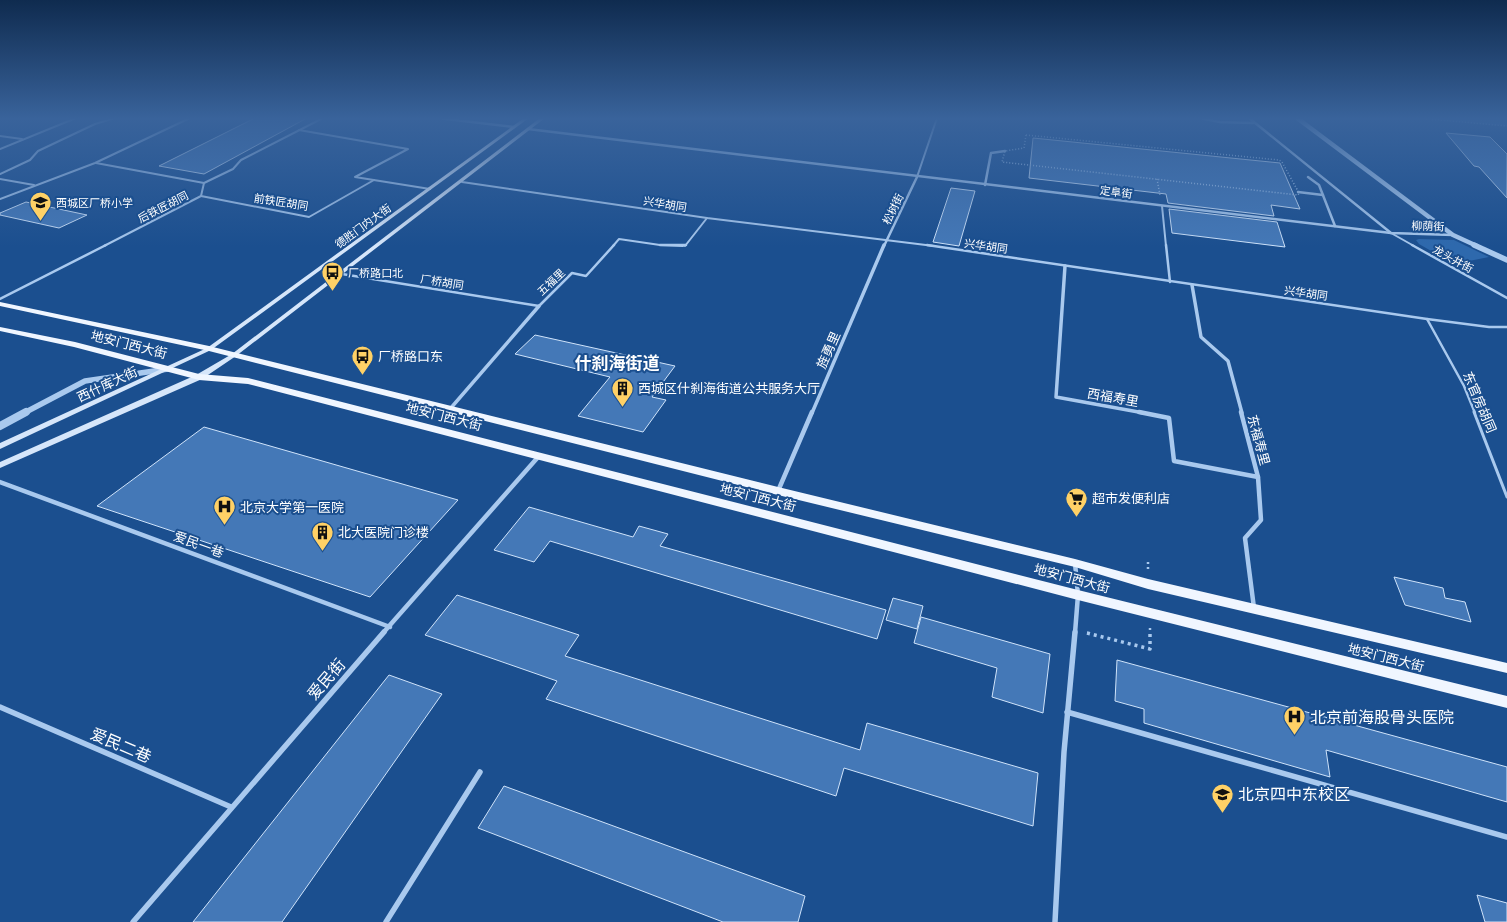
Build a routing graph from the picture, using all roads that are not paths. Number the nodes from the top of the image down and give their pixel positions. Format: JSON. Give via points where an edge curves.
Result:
{"nodes":[{"id":1,"x":28,"y":161,"type":"edge"},
{"id":2,"x":99,"y":161,"type":"edge"},
{"id":3,"x":240,"y":161,"type":"edge"},
{"id":4,"x":384,"y":161,"type":"edge"},
{"id":5,"x":468,"y":161,"type":"edge"},
{"id":6,"x":488,"y":161,"type":"edge"},
{"id":7,"x":788,"y":161,"type":"edge"},
{"id":8,"x":922,"y":161,"type":"edge"},
{"id":9,"x":989,"y":161,"type":"edge"},
{"id":10,"x":1301,"y":161,"type":"edge"},
{"id":11,"x":1354,"y":161,"type":"edge"},
{"id":12,"x":95,"y":163,"type":"junction"},
{"id":13,"x":0,"y":174,"type":"edge"},
{"id":14,"x":917,"y":177,"type":"junction"},
{"id":15,"x":1308,"y":177,"type":"dead end"},
{"id":16,"x":0,"y":179,"type":"edge"},
{"id":17,"x":374,"y":180,"type":"junction"},
{"id":18,"x":462,"y":182,"type":"junction"},
{"id":19,"x":204,"y":183,"type":"junction"},
{"id":20,"x":34,"y":185,"type":"junction"},
{"id":21,"x":985,"y":185,"type":"junction"},
{"id":22,"x":431,"y":189,"type":"junction"},
{"id":23,"x":1298,"y":192,"type":"road end"},
{"id":24,"x":1323,"y":195,"type":"junction"},
{"id":25,"x":201,"y":196,"type":"junction"},
{"id":26,"x":0,"y":199,"type":"edge"},
{"id":27,"x":1162,"y":206,"type":"junction"},
{"id":28,"x":707,"y":218,"type":"junction"},
{"id":29,"x":1336,"y":226,"type":"junction"},
{"id":30,"x":1391,"y":233,"type":"junction"},
{"id":31,"x":1453,"y":235,"type":"junction"},
{"id":32,"x":887,"y":239,"type":"junction"},
{"id":33,"x":1507,"y":260,"type":"edge"},
{"id":34,"x":1066,"y":266,"type":"junction"},
{"id":35,"x":342,"y":274,"type":"junction"},
{"id":36,"x":1170,"y":282,"type":"junction"},
{"id":37,"x":1192,"y":285,"type":"junction"},
{"id":38,"x":1507,"y":298,"type":"edge"},
{"id":39,"x":0,"y":299,"type":"edge"},
{"id":40,"x":0,"y":304,"type":"edge"},
{"id":41,"x":539,"y":306,"type":"junction"},
{"id":42,"x":1427,"y":319,"type":"junction"},
{"id":43,"x":1507,"y":328,"type":"edge"},
{"id":44,"x":0,"y":329,"type":"edge"},
{"id":45,"x":209,"y":349,"type":"junction"},
{"id":46,"x":234,"y":355,"type":"junction"},
{"id":47,"x":168,"y":369,"type":"junction"},
{"id":48,"x":199,"y":377,"type":"junction"},
{"id":49,"x":450,"y":409,"type":"junction"},
{"id":50,"x":0,"y":426,"type":"edge"},
{"id":51,"x":0,"y":446,"type":"edge"},
{"id":52,"x":540,"y":456,"type":"junction"},
{"id":53,"x":0,"y":465,"type":"edge"},
{"id":54,"x":1258,"y":478,"type":"junction"},
{"id":55,"x":0,"y":482,"type":"edge"},
{"id":56,"x":778,"y":491,"type":"junction"},
{"id":57,"x":1507,"y":497,"type":"edge"},
{"id":58,"x":1075,"y":563,"type":"junction"},
{"id":59,"x":1078,"y":595,"type":"junction"},
{"id":60,"x":1254,"y":608,"type":"junction"},
{"id":61,"x":390,"y":626,"type":"junction"},
{"id":62,"x":1507,"y":668,"type":"edge"},
{"id":63,"x":1507,"y":702,"type":"edge"},
{"id":64,"x":0,"y":707,"type":"edge"},
{"id":65,"x":1067,"y":712,"type":"junction"},
{"id":66,"x":480,"y":772,"type":"dead end"},
{"id":67,"x":231,"y":807,"type":"junction"},
{"id":68,"x":1507,"y":837,"type":"edge"},
{"id":69,"x":133,"y":922,"type":"edge"},
{"id":70,"x":386,"y":922,"type":"edge"},
{"id":71,"x":1055,"y":922,"type":"edge"}],
"edges":[{"from":1,"to":13,"type":"lane"},
{"from":2,"to":12,"type":"lane"},
{"from":3,"to":19,"type":"lane","via":[[233,169]]},
{"from":4,"to":17,"type":"lane","via":[[355,177]]},
{"from":5,"to":22,"type":"main road","name":"德胜门内大街"},
{"from":6,"to":18,"type":"main road","name":"德胜门内大街"},
{"from":7,"to":14,"type":"street","name":"定阜街"},
{"from":8,"to":14,"type":"lane","name":"松树街"},
{"from":9,"to":21,"type":"street"},
{"from":10,"to":30,"type":"street"},
{"from":11,"to":31,"type":"street","name":"柳荫街"},
{"from":12,"to":19,"type":"lane"},
{"from":12,"to":20,"type":"lane"},
{"from":14,"to":21,"type":"street","name":"定阜街"},
{"from":14,"to":32,"type":"street","name":"松树街"},
{"from":15,"to":24,"type":"street","via":[[1319,185]]},
{"from":16,"to":20,"type":"lane"},
{"from":17,"to":22,"type":"lane"},
{"from":17,"to":25,"type":"lane","name":"前铁匠胡同","via":[[310,217]]},
{"from":18,"to":28,"type":"lane","name":"兴华胡同"},
{"from":18,"to":35,"type":"main road","name":"德胜门内大街"},
{"from":19,"to":25,"type":"lane","name":"后铁匠胡同"},
{"from":20,"to":26,"type":"lane"},
{"from":21,"to":27,"type":"street","name":"定阜街"},
{"from":22,"to":45,"type":"main road","name":"德胜门内大街"},
{"from":23,"to":24,"type":"street"},
{"from":24,"to":29,"type":"street"},
{"from":25,"to":39,"type":"lane","name":"后铁匠胡同"},
{"from":27,"to":29,"type":"street","name":"定阜街"},
{"from":27,"to":36,"type":"lane"},
{"from":28,"to":32,"type":"lane","name":"兴华胡同"},
{"from":28,"to":41,"type":"lane","name":"五福里","via":[[686,246],[620,239],[586,276],[572,273]]},
{"from":29,"to":30,"type":"street","name":"定阜街"},
{"from":30,"to":31,"type":"street","name":"柳荫街"},
{"from":30,"to":38,"type":"lane","name":"龙头井街"},
{"from":31,"to":33,"type":"street"},
{"from":32,"to":34,"type":"lane","name":"兴华胡同"},
{"from":32,"to":56,"type":"street","name":"旌勇里"},
{"from":34,"to":36,"type":"lane","name":"兴华胡同"},
{"from":34,"to":54,"type":"street","name":"西福寿里","via":[[1056,397],[1169,418],[1174,461]]},
{"from":35,"to":41,"type":"lane","name":"厂桥胡同"},
{"from":35,"to":46,"type":"main road","name":"德胜门内大街"},
{"from":36,"to":37,"type":"lane","name":"兴华胡同"},
{"from":37,"to":42,"type":"lane","name":"兴华胡同"},
{"from":37,"to":54,"type":"street","name":"东福寿里","via":[[1201,337],[1228,361]]},
{"from":40,"to":45,"type":"main road","name":"地安门西大街"},
{"from":41,"to":49,"type":"street","name":"五福里"},
{"from":42,"to":43,"type":"lane","name":"兴华胡同"},
{"from":42,"to":57,"type":"lane","name":"东官房胡同","via":[[1464,386]]},
{"from":44,"to":47,"type":"main road","name":"地安门西大街"},
{"from":45,"to":46,"type":"main road","name":"地安门西大街"},
{"from":45,"to":47,"type":"main road","name":"德胜门内大街"},
{"from":46,"to":48,"type":"main road","name":"德胜门内大街"},
{"from":46,"to":49,"type":"main road","name":"地安门西大街"},
{"from":47,"to":48,"type":"main road","name":"地安门西大街"},
{"from":47,"to":50,"type":"street","name":"西什库大街","via":[[85,381]]},
{"from":47,"to":51,"type":"main road","name":"西什库大街"},
{"from":48,"to":52,"type":"main road","name":"地安门西大街","via":[[248,380]]},
{"from":48,"to":53,"type":"main road"},
{"from":49,"to":56,"type":"main road","name":"地安门西大街"},
{"from":52,"to":59,"type":"main road","name":"地安门西大街"},
{"from":52,"to":61,"type":"street","name":"爱民街"},
{"from":54,"to":60,"type":"street","name":"东福寿里","via":[[1261,520],[1245,538]]},
{"from":55,"to":61,"type":"street","name":"爱民一巷"},
{"from":56,"to":58,"type":"main road","name":"地安门西大街"},
{"from":58,"to":59,"type":"street"},
{"from":58,"to":60,"type":"main road","name":"地安门西大街","via":[[1148,584]]},
{"from":59,"to":63,"type":"main road","name":"地安门西大街"},
{"from":59,"to":65,"type":"street"},
{"from":60,"to":62,"type":"main road","name":"地安门西大街"},
{"from":61,"to":67,"type":"street","name":"爱民街"},
{"from":64,"to":67,"type":"street","name":"爱民二巷"},
{"from":65,"to":68,"type":"street"},
{"from":65,"to":71,"type":"street"},
{"from":66,"to":70,"type":"street"},
{"from":67,"to":69,"type":"street","name":"爱民街"}]}
